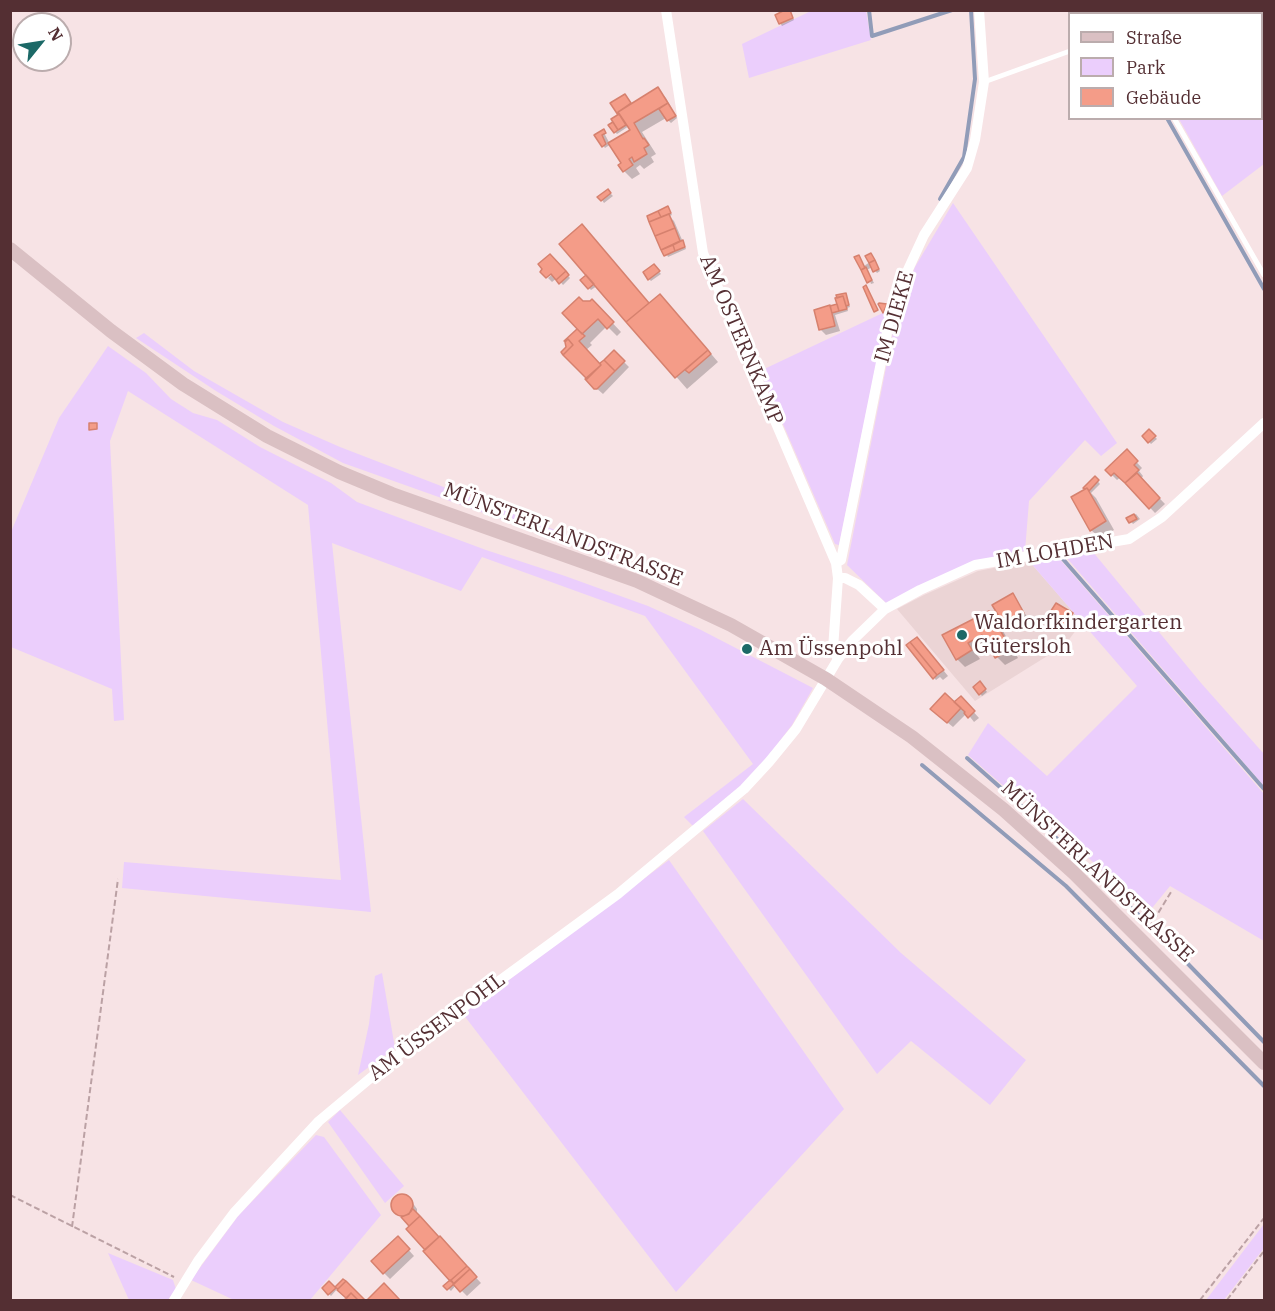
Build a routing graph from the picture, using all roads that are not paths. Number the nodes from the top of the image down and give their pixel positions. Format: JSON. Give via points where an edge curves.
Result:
{"nodes":[{"id":1,"x":666,"y":10,"type":"edge"},
{"id":2,"x":980,"y":10,"type":"edge"},
{"id":3,"x":1068,"y":52,"type":"edge"},
{"id":4,"x":984,"y":82,"type":"junction"},
{"id":5,"x":1175,"y":120,"type":"edge"},
{"id":6,"x":10,"y":249,"type":"edge"},
{"id":7,"x":1264,"y":275,"type":"edge"},
{"id":8,"x":1264,"y":423,"type":"edge"},
{"id":9,"x":836,"y":563,"type":"junction"},
{"id":10,"x":838,"y":578,"type":"junction"},
{"id":11,"x":885,"y":609,"type":"junction"},
{"id":12,"x":838,"y":659,"type":"junction"},
{"id":13,"x":826,"y":679,"type":"junction"},
{"id":14,"x":1264,"y":1063,"type":"edge"},
{"id":15,"x":174,"y":1300,"type":"edge"}],
"edges":[{"from":1,"to":9,"type":"street","name":"AM OSTERNKAMP","via":[[703,253]]},
{"from":2,"to":4,"type":"street","name":"IM DIEKE"},
{"from":3,"to":4,"type":"lane"},
{"from":4,"to":9,"type":"street","name":"IM DIEKE","via":[[967,168],[924,235],[896,298],[841,560]]},
{"from":5,"to":7,"type":"lane"},
{"from":6,"to":13,"type":"main road","name":"MÜNSTERLANDSTRASSE","via":[[183,384],[267,436],[392,494],[637,581],[731,625]]},
{"from":8,"to":11,"type":"street","name":"IM LOHDEN","via":[[1162,517],[1129,539],[975,566]]},
{"from":9,"to":10,"type":"street","name":"AM OSTERNKAMP"},
{"from":10,"to":11,"type":"street","via":[[859,585]]},
{"from":10,"to":12,"type":"street","name":"AM OSTERNKAMP","via":[[833,649]]},
{"from":11,"to":12,"type":"street","name":"IM LOHDEN"},
{"from":12,"to":13,"type":"street","name":"IM LOHDEN"},
{"from":13,"to":14,"type":"main road","name":"MÜNSTERLANDSTRASSE","via":[[912,736],[1004,810],[1074,873]]},
{"from":13,"to":15,"type":"street","name":"AM ÜSSENPOHL","via":[[796,729],[744,789],[618,894],[398,1054],[319,1121],[234,1212]]}]}
